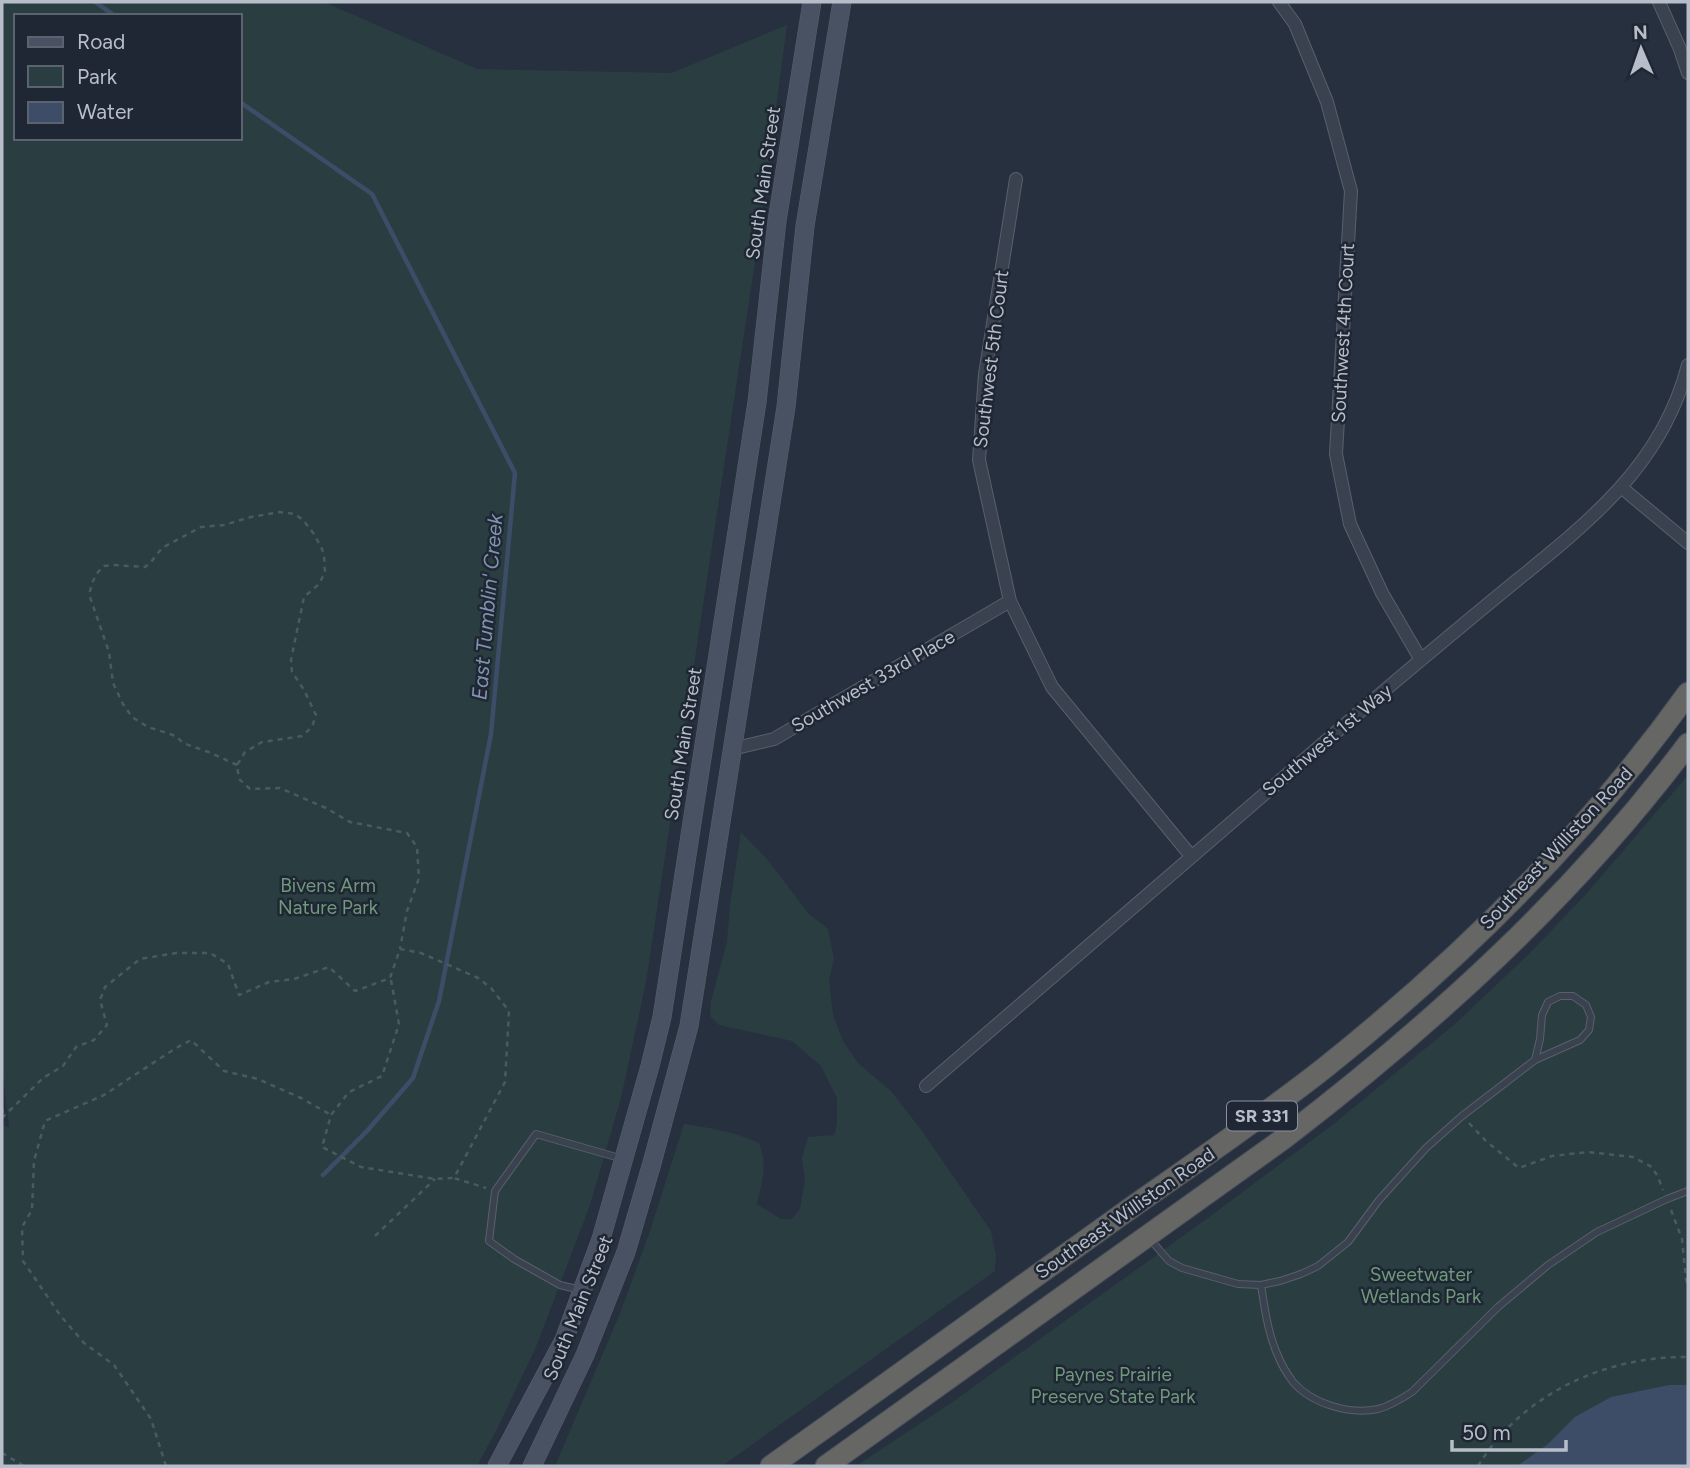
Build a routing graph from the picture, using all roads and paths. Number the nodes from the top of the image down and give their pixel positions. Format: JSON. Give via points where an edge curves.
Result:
{"nodes":[{"id":1,"x":812,"y":2,"type":"edge"},
{"id":2,"x":842,"y":2,"type":"edge"},
{"id":3,"x":1279,"y":2,"type":"edge"},
{"id":4,"x":1659,"y":2,"type":"edge"},
{"id":5,"x":1688,"y":73,"type":"edge"},
{"id":6,"x":1016,"y":179,"type":"dead end"},
{"id":7,"x":1688,"y":365,"type":"edge"},
{"id":8,"x":1621,"y":487,"type":"junction"},
{"id":9,"x":1688,"y":543,"type":"edge"},
{"id":10,"x":1010,"y":601,"type":"junction"},
{"id":11,"x":1420,"y":660,"type":"junction"},
{"id":12,"x":1688,"y":693,"type":"edge"},
{"id":13,"x":1688,"y":744,"type":"edge"},
{"id":14,"x":704,"y":746,"type":"junction"},
{"id":15,"x":732,"y":749,"type":"junction"},
{"id":16,"x":237,"y":765,"type":"junction"},
{"id":17,"x":1191,"y":856,"type":"junction"},
{"id":18,"x":400,"y":949,"type":"junction"},
{"id":19,"x":390,"y":978,"type":"junction"},
{"id":20,"x":1535,"y":1060,"type":"junction"},
{"id":21,"x":650,"y":1066,"type":"junction"},
{"id":22,"x":677,"y":1071,"type":"junction"},
{"id":23,"x":926,"y":1086,"type":"dead end"},
{"id":24,"x":2,"y":1108,"type":"edge"},
{"id":25,"x":331,"y":1115,"type":"junction"},
{"id":26,"x":1461,"y":1116,"type":"junction"},
{"id":27,"x":3,"y":1118,"type":"edge"},
{"id":28,"x":625,"y":1160,"type":"junction"},
{"id":29,"x":454,"y":1178,"type":"junction"},
{"id":30,"x":435,"y":1179,"type":"junction"},
{"id":31,"x":495,"y":1191,"type":"junction"},
{"id":32,"x":1688,"y":1192,"type":"edge"},
{"id":33,"x":1667,"y":1199,"type":"junction"},
{"id":34,"x":1127,"y":1211,"type":"junction"},
{"id":35,"x":375,"y":1236,"type":"dead end"},
{"id":36,"x":1147,"y":1236,"type":"junction"},
{"id":37,"x":615,"y":1281,"type":"junction"},
{"id":38,"x":1261,"y":1284,"type":"junction"},
{"id":39,"x":1688,"y":1287,"type":"edge"},
{"id":40,"x":581,"y":1290,"type":"junction"},
{"id":41,"x":1688,"y":1357,"type":"edge"},
{"id":42,"x":2,"y":1453,"type":"edge"},
{"id":43,"x":24,"y":1466,"type":"edge"},
{"id":44,"x":166,"y":1466,"type":"edge"},
{"id":45,"x":497,"y":1466,"type":"edge"},
{"id":46,"x":532,"y":1466,"type":"edge"},
{"id":47,"x":771,"y":1466,"type":"edge"},
{"id":48,"x":826,"y":1466,"type":"edge"},
{"id":49,"x":1478,"y":1466,"type":"edge"}],
"edges":[{"from":1,"to":14,"type":"main road","name":"South Main Street"},
{"from":2,"to":15,"type":"main road","name":"South Main Street","via":[[805,226],[786,407]]},
{"from":3,"to":11,"type":"street","name":"Southwest 4th Court","via":[[1295,24],[1328,102],[1351,191],[1336,454],[1350,524]]},
{"from":4,"to":5,"type":"street"},
{"from":6,"to":10,"type":"street","name":"Southwest 5th Court","via":[[985,373],[979,460]]},
{"from":7,"to":8,"type":"street","name":"Southwest 1st Way","via":[[1668,421]]},
{"from":8,"to":9,"type":"street"},
{"from":8,"to":11,"type":"street","name":"Southwest 1st Way","via":[[1582,527]]},
{"from":10,"to":15,"type":"street","name":"Southwest 33rd Place","via":[[774,739]]},
{"from":10,"to":17,"type":"street","name":"Southwest 5th Court","via":[[1052,687]]},
{"from":11,"to":17,"type":"street","name":"Southwest 1st Way"},
{"from":12,"to":34,"type":"highway","name":"Southeast Williston Road","number":"SR 331","via":[[1557,853],[1425,984],[1265,1114]]},
{"from":13,"to":36,"type":"highway","name":"Southeast Williston Road","number":"SR 331","via":[[1619,829],[1492,964],[1353,1084]]},
{"from":14,"to":15,"type":"main road"},
{"from":14,"to":21,"type":"main road","name":"South Main Street","via":[[662,1017]]},
{"from":15,"to":22,"type":"main road","name":"South Main Street","via":[[689,1026]]},
{"from":16,"to":16,"type":"path","via":[[244,752],[262,742],[302,736],[316,715],[290,660],[304,597],[325,572],[324,556],[314,534],[295,514],[280,512],[201,527],[162,548],[145,567],[104,566],[90,591],[109,652],[113,684],[129,713],[148,727]]},
{"from":16,"to":18,"type":"path","via":[[240,779],[250,789],[280,788],[350,822],[407,832],[417,847],[419,878]]},
{"from":17,"to":23,"type":"street","name":"Southwest 1st Way"},
{"from":18,"to":19,"type":"path"},
{"from":18,"to":29,"type":"path","via":[[421,953],[478,978],[509,1011],[505,1082]]},
{"from":19,"to":25,"type":"path","via":[[399,1024],[382,1076],[349,1092]]},
{"from":19,"to":27,"type":"path","via":[[355,990],[328,967],[239,995],[228,964],[210,953],[140,959],[105,987],[100,1000],[107,1025],[94,1040],[76,1047],[63,1066],[43,1078]]},
{"from":20,"to":20,"type":"lane","via":[[1580,1040],[1590,1030],[1586,1005],[1573,996],[1548,1002]]},
{"from":20,"to":26,"type":"lane"},
{"from":21,"to":22,"type":"main road"},
{"from":21,"to":28,"type":"main road","name":"South Main Street"},
{"from":22,"to":37,"type":"main road","name":"South Main Street"},
{"from":24,"to":27,"type":"path"},
{"from":25,"to":30,"type":"path","via":[[322,1147],[361,1167]]},
{"from":25,"to":44,"type":"path","via":[[258,1079],[224,1071],[191,1040],[104,1095],[45,1121],[34,1161],[33,1210],[22,1227],[23,1261],[84,1343],[114,1365],[151,1419]]},
{"from":26,"to":33,"type":"path","via":[[1519,1168],[1552,1156],[1588,1152],[1633,1157],[1652,1167]]},
{"from":26,"to":38,"type":"lane","via":[[1379,1200],[1348,1242],[1318,1266]]},
{"from":28,"to":31,"type":"lane","via":[[536,1134]]},
{"from":28,"to":40,"type":"main road","name":"South Main Street"},
{"from":29,"to":30,"type":"path"},
{"from":29,"to":31,"type":"path"},
{"from":30,"to":35,"type":"path"},
{"from":31,"to":40,"type":"lane","via":[[489,1241],[560,1285]]},
{"from":32,"to":33,"type":"lane"},
{"from":33,"to":38,"type":"lane","via":[[1597,1231],[1548,1265],[1412,1392],[1378,1409],[1334,1406],[1293,1382],[1270,1337]]},
{"from":33,"to":39,"type":"path","via":[[1682,1239]]},
{"from":34,"to":36,"type":"highway"},
{"from":34,"to":47,"type":"highway","name":"Southeast Williston Road","number":"SR 331"},
{"from":36,"to":38,"type":"lane","via":[[1169,1261],[1182,1268],[1238,1284]]},
{"from":36,"to":48,"type":"highway","name":"Southeast Williston Road","number":"SR 331"},
{"from":37,"to":40,"type":"main road"},
{"from":37,"to":46,"type":"main road","name":"South Main Street"},
{"from":40,"to":45,"type":"main road","name":"South Main Street","via":[[564,1340]]},
{"from":41,"to":49,"type":"path","via":[[1654,1358],[1582,1377],[1546,1396],[1512,1423]]},
{"from":42,"to":43,"type":"path"}]}
